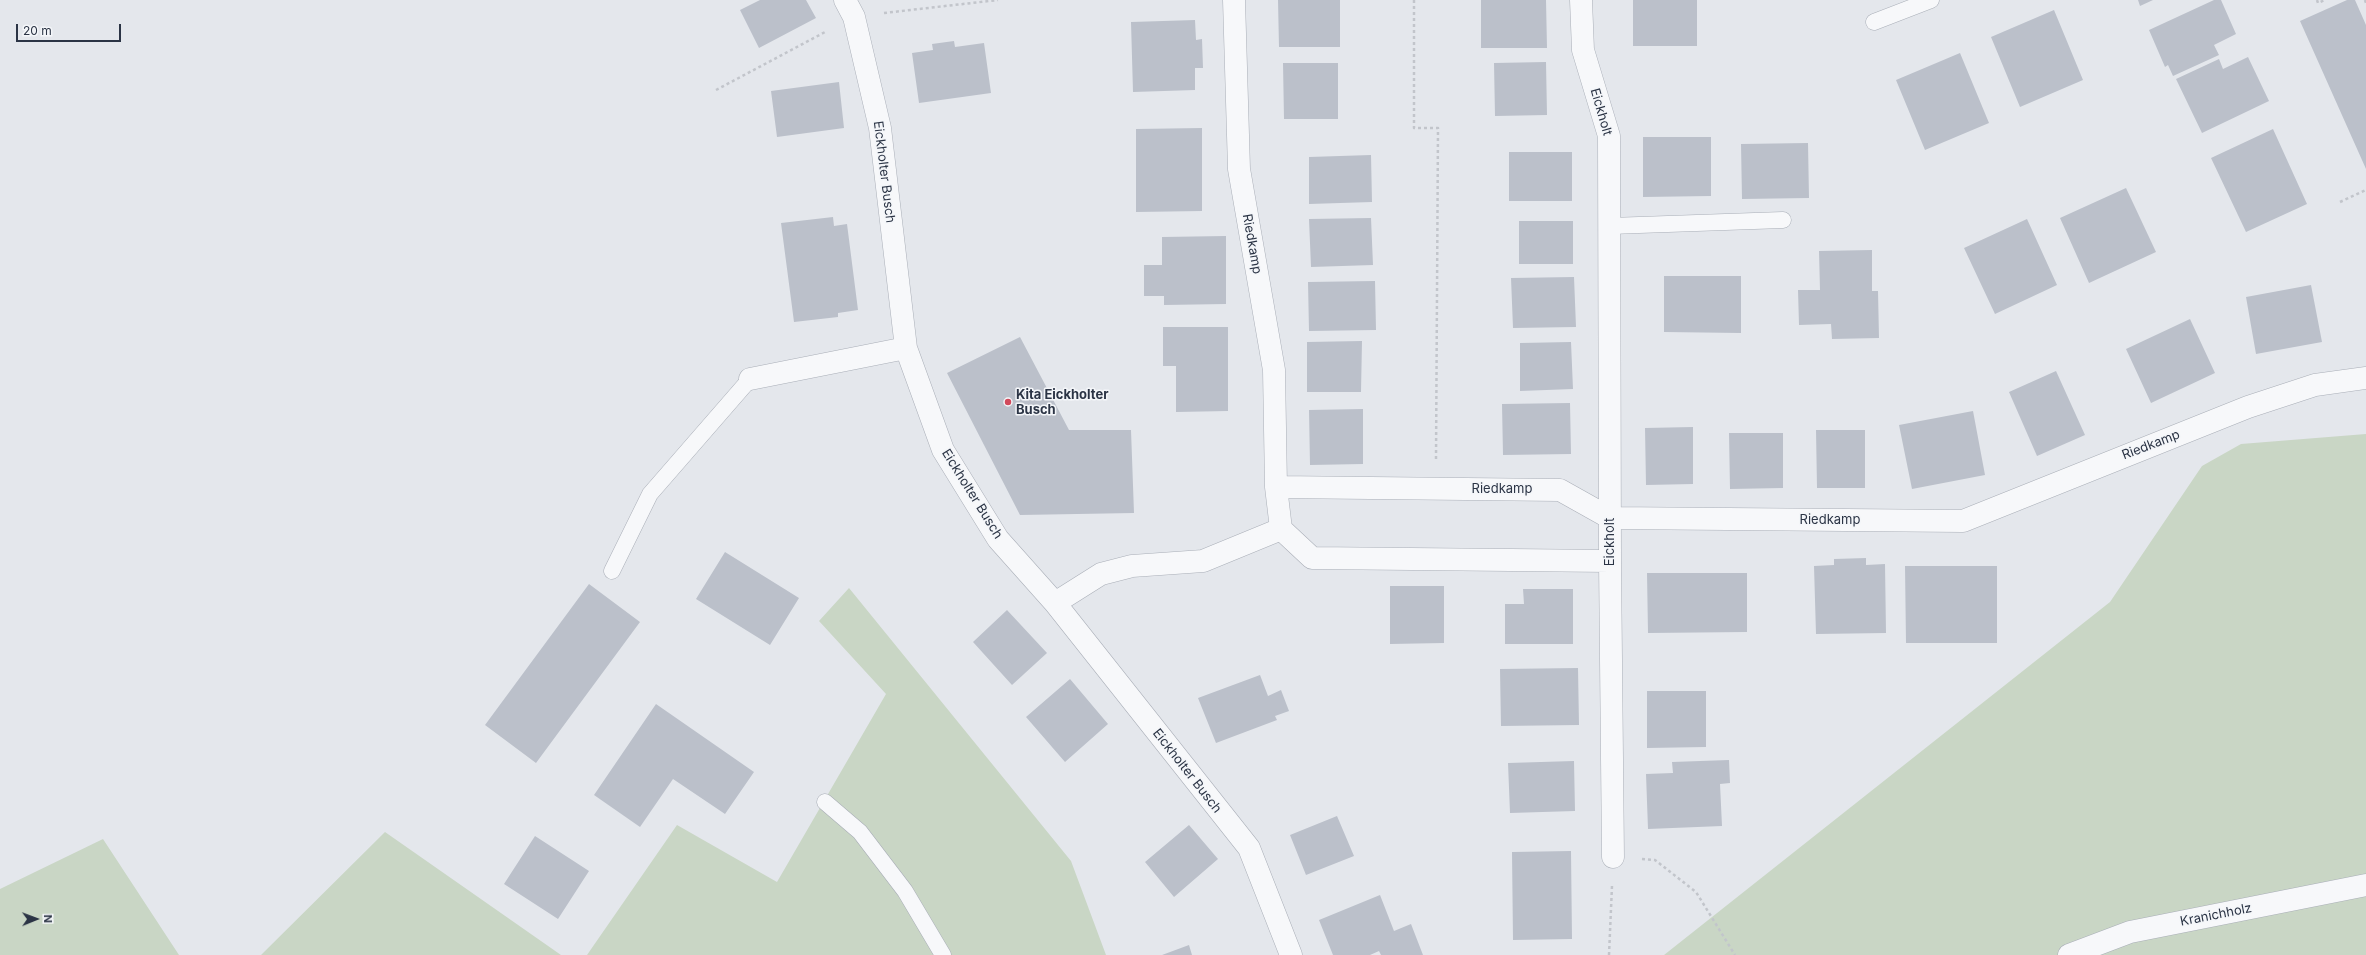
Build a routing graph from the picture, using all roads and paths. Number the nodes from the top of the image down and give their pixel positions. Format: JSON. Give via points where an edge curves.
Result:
{"nodes":[{"id":1,"x":845,"y":0,"type":"edge"},
{"id":2,"x":1234,"y":0,"type":"edge"},
{"id":3,"x":1414,"y":0,"type":"edge"},
{"id":4,"x":1581,"y":0,"type":"edge"},
{"id":5,"x":1931,"y":0,"type":"edge"},
{"id":6,"x":2317,"y":0,"type":"edge"},
{"id":7,"x":2325,"y":0,"type":"edge"},
{"id":8,"x":2365,"y":0,"type":"edge"},
{"id":9,"x":2366,"y":3,"type":"edge"},
{"id":10,"x":1874,"y":22,"type":"dead end"},
{"id":11,"x":2366,"y":190,"type":"edge"},
{"id":12,"x":2340,"y":202,"type":"dead end"},
{"id":13,"x":1783,"y":220,"type":"dead end"},
{"id":14,"x":1610,"y":226,"type":"junction"},
{"id":15,"x":906,"y":348,"type":"junction"},
{"id":16,"x":750,"y":378,"type":"joint"},
{"id":17,"x":2366,"y":378,"type":"edge"},
{"id":18,"x":1276,"y":487,"type":"junction"},
{"id":19,"x":1436,"y":489,"type":"junction"},
{"id":20,"x":1610,"y":518,"type":"junction"},
{"id":21,"x":1281,"y":530,"type":"junction"},
{"id":22,"x":1610,"y":561,"type":"junction"},
{"id":23,"x":612,"y":571,"type":"dead end"},
{"id":24,"x":1055,"y":603,"type":"junction"},
{"id":25,"x":825,"y":802,"type":"dead end"},
{"id":26,"x":1613,"y":857,"type":"junction"},
{"id":27,"x":2366,"y":885,"type":"edge"},
{"id":28,"x":943,"y":955,"type":"edge"},
{"id":29,"x":1290,"y":955,"type":"edge"},
{"id":30,"x":1608,"y":955,"type":"edge"},
{"id":31,"x":1735,"y":955,"type":"edge"},
{"id":32,"x":2069,"y":955,"type":"edge"}],
"edges":[{"from":1,"to":15,"type":"street","name":"Eickholter Busch","via":[[854,17],[880,128]]},
{"from":2,"to":18,"type":"street","name":"Riedkamp","via":[[1239,169],[1274,370]]},
{"from":3,"to":19,"type":"path","via":[[1414,128],[1438,128]]},
{"from":4,"to":14,"type":"street","name":"Eickholt","via":[[1582,50],[1609,136]]},
{"from":5,"to":10,"type":"lane"},
{"from":6,"to":7,"type":"path","via":[[2318,3]]},
{"from":8,"to":9,"type":"path"},
{"from":11,"to":12,"type":"path"},
{"from":13,"to":14,"type":"lane"},
{"from":14,"to":20,"type":"street","name":"Eickholt"},
{"from":15,"to":16,"type":"street"},
{"from":15,"to":24,"type":"street","name":"Eickholter Busch","via":[[943,450],[998,539]]},
{"from":16,"to":23,"type":"lane","via":[[650,494]]},
{"from":17,"to":20,"type":"street","name":"Riedkamp","via":[[2315,385],[2248,407],[1963,521]]},
{"from":18,"to":19,"type":"street","name":"Riedkamp"},
{"from":18,"to":21,"type":"street","name":"Riedkamp"},
{"from":19,"to":20,"type":"street","name":"Riedkamp","via":[[1560,490]]},
{"from":20,"to":22,"type":"street","name":"Eickholt"},
{"from":21,"to":22,"type":"street","via":[[1312,558]]},
{"from":21,"to":24,"type":"street","via":[[1203,561],[1132,566],[1101,574]]},
{"from":22,"to":26,"type":"street","name":"Eickholt"},
{"from":24,"to":29,"type":"street","name":"Eickholter Busch","via":[[1248,848]]},
{"from":25,"to":28,"type":"lane","via":[[860,832],[901,886]]},
{"from":26,"to":30,"type":"path"},
{"from":26,"to":31,"type":"path","via":[[1655,860],[1696,892]]},
{"from":27,"to":32,"type":"street","name":"Kranichholz","via":[[2130,932]]}]}
